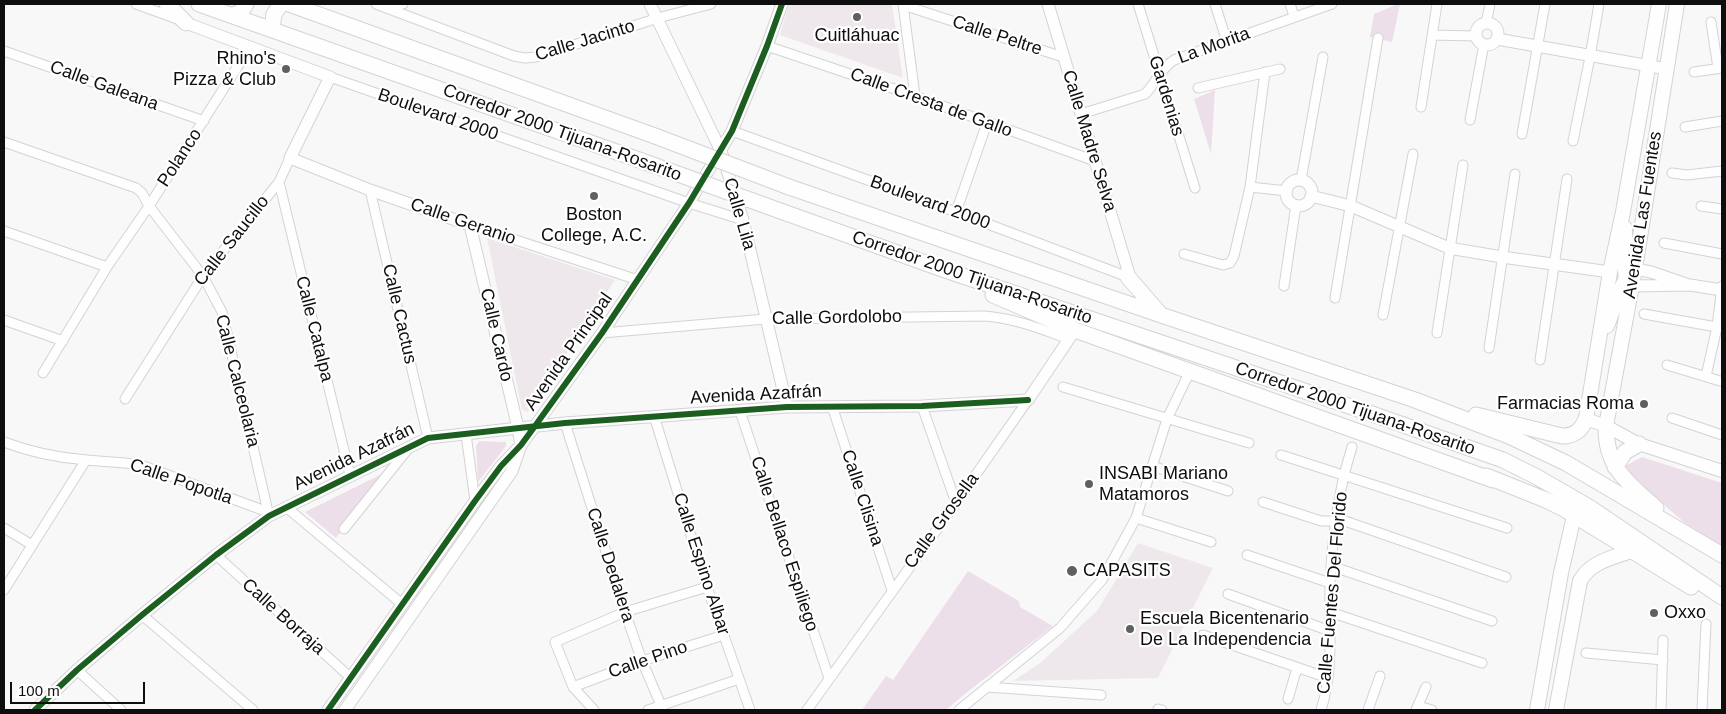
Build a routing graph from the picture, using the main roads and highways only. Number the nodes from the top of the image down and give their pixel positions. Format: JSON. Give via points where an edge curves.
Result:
{"nodes":[{"id":1,"x":168,"y":4,"type":"edge"},
{"id":2,"x":199,"y":4,"type":"edge"},
{"id":3,"x":246,"y":4,"type":"edge"},
{"id":4,"x":281,"y":4,"type":"edge"},
{"id":5,"x":289,"y":4,"type":"edge"},
{"id":6,"x":1659,"y":4,"type":"edge"},
{"id":7,"x":1677,"y":4,"type":"edge"},
{"id":8,"x":233,"y":16,"type":"junction"},
{"id":9,"x":186,"y":23,"type":"road end"},
{"id":10,"x":272,"y":29,"type":"junction"},
{"id":11,"x":1623,"y":212,"type":"junction"},
{"id":12,"x":945,"y":270,"type":"junction"},
{"id":13,"x":1128,"y":277,"type":"road end"},
{"id":14,"x":1631,"y":278,"type":"junction"},
{"id":15,"x":1161,"y":315,"type":"junction"},
{"id":16,"x":1599,"y":347,"type":"junction"},
{"id":17,"x":1404,"y":397,"type":"junction"},
{"id":18,"x":1358,"y":409,"type":"junction"},
{"id":19,"x":1586,"y":419,"type":"junction"},
{"id":20,"x":1606,"y":426,"type":"junction"},
{"id":21,"x":1639,"y":444,"type":"junction"},
{"id":22,"x":1615,"y":467,"type":"junction"},
{"id":23,"x":1722,"y":471,"type":"edge"},
{"id":24,"x":1493,"y":480,"type":"junction"},
{"id":25,"x":1574,"y":516,"type":"junction"},
{"id":26,"x":1685,"y":533,"type":"junction"},
{"id":27,"x":1631,"y":551,"type":"junction"},
{"id":28,"x":1722,"y":555,"type":"edge"},
{"id":29,"x":1722,"y":598,"type":"edge"},
{"id":30,"x":1722,"y":602,"type":"edge"},
{"id":31,"x":1537,"y":710,"type":"edge"},
{"id":32,"x":1556,"y":710,"type":"edge"}],
"edges":[{"from":1,"to":9,"type":"highway"},
{"from":2,"to":8,"type":"highway","name":"Corredor 2000 Tijuana-Rosarito"},
{"from":3,"to":8,"type":"highway"},
{"from":4,"to":10,"type":"highway","via":[[274,14]]},
{"from":5,"to":15,"type":"highway","name":"Corredor 2000 Tijuana-Rosarito","bridge":true,"via":[[789,187]]},
{"from":6,"to":11,"type":"main road","name":"Avenida Las Fuentes"},
{"from":7,"to":14,"type":"main road","name":"Avenida Las Fuentes"},
{"from":8,"to":10,"type":"highway","name":"Corredor 2000 Tijuana-Rosarito"},
{"from":10,"to":12,"type":"highway","name":"Corredor 2000 Tijuana-Rosarito","bridge":true},
{"from":11,"to":14,"type":"main road"},
{"from":11,"to":16,"type":"main road","name":"Avenida Las Fuentes"},
{"from":12,"to":18,"type":"highway","name":"Corredor 2000 Tijuana-Rosarito"},
{"from":12,"to":24,"type":"highway","via":[[969,285],[1072,334],[1190,372]]},
{"from":13,"to":15,"type":"highway"},
{"from":14,"to":16,"type":"main road"},
{"from":14,"to":20,"type":"main road","name":"Avenida Las Fuentes"},
{"from":15,"to":17,"type":"highway","name":"Corredor 2000 Tijuana-Rosarito"},
{"from":16,"to":19,"type":"main road","name":"Avenida Las Fuentes"},
{"from":17,"to":19,"type":"highway","via":[[1562,436],[1578,432]]},
{"from":17,"to":26,"type":"highway","name":"Corredor 2000 Tijuana-Rosarito","via":[[1510,436],[1558,459]]},
{"from":18,"to":24,"type":"highway"},
{"from":18,"to":29,"type":"highway","name":"Corredor 2000 Tijuana-Rosarito","via":[[1503,460],[1537,476],[1589,507]]},
{"from":19,"to":20,"type":"main road"},
{"from":20,"to":21,"type":"main road"},
{"from":20,"to":22,"type":"highway","via":[[1607,448]]},
{"from":21,"to":22,"type":"highway","via":[[1626,452]]},
{"from":21,"to":23,"type":"main road"},
{"from":22,"to":26,"type":"highway","via":[[1627,483]]},
{"from":24,"to":25,"type":"highway","via":[[1546,500]]},
{"from":25,"to":27,"type":"highway"},
{"from":25,"to":31,"type":"main road"},
{"from":26,"to":28,"type":"highway","name":"Corredor 2000 Tijuana-Rosarito"},
{"from":27,"to":30,"type":"highway","via":[[1689,587]]},
{"from":27,"to":32,"type":"main road","via":[[1588,568],[1580,581]]}]}
